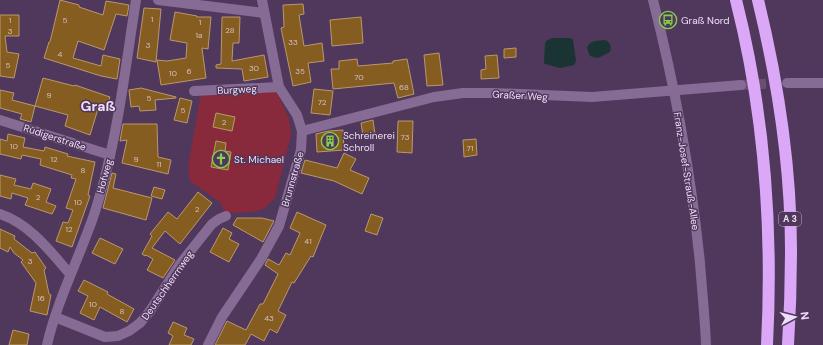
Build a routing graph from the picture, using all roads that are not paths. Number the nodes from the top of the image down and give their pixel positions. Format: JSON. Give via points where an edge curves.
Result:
{"nodes":[{"id":1,"x":136,"y":0,"type":"edge"},
{"id":2,"x":158,"y":0,"type":"edge"},
{"id":3,"x":262,"y":0,"type":"edge"},
{"id":4,"x":653,"y":0,"type":"edge"},
{"id":5,"x":736,"y":0,"type":"edge"},
{"id":6,"x":758,"y":0,"type":"edge"},
{"id":7,"x":264,"y":13,"type":"junction"},
{"id":8,"x":787,"y":83,"type":"tunnel mouth"},
{"id":9,"x":823,"y":83,"type":"edge"},
{"id":10,"x":742,"y":85,"type":"tunnel mouth"},
{"id":11,"x":279,"y":87,"type":"junction"},
{"id":12,"x":194,"y":91,"type":"dead end"},
{"id":13,"x":674,"y":91,"type":"junction"},
{"id":14,"x":0,"y":120,"type":"edge"},
{"id":15,"x":302,"y":131,"type":"junction"},
{"id":16,"x":110,"y":155,"type":"junction"},
{"id":17,"x":0,"y":214,"type":"edge"},
{"id":18,"x":226,"y":216,"type":"dead end"},
{"id":19,"x":70,"y":274,"type":"junction"},
{"id":20,"x":55,"y":317,"type":"junction"},
{"id":21,"x":47,"y":345,"type":"edge"},
{"id":22,"x":208,"y":345,"type":"edge"},
{"id":23,"x":706,"y":345,"type":"edge"},
{"id":24,"x":767,"y":345,"type":"edge"},
{"id":25,"x":788,"y":345,"type":"edge"}],
"edges":[{"from":1,"to":16,"type":"street","name":"Hofweg"},
{"from":2,"to":7,"type":"street"},
{"from":3,"to":7,"type":"street","name":"Brunnstraße"},
{"from":4,"to":13,"type":"street","name":"Franz-Josef-Strauß-Allee"},
{"from":5,"to":24,"type":"highway","number":"A 3","via":[[752,75],[766,179],[769,267]]},
{"from":6,"to":25,"type":"highway","number":"A 3","via":[[777,94],[786,164],[791,249]]},
{"from":7,"to":11,"type":"street","name":"Brunnstraße"},
{"from":8,"to":9,"type":"street"},
{"from":10,"to":13,"type":"street","name":"Graßer Weg"},
{"from":11,"to":12,"type":"street","name":"Burgweg"},
{"from":11,"to":15,"type":"street","name":"Brunnstraße","via":[[297,115]]},
{"from":13,"to":15,"type":"street","name":"Graßer Weg","via":[[592,97],[463,93]]},
{"from":13,"to":23,"type":"street","name":"Franz-Josef-Strauß-Allee","via":[[695,215]]},
{"from":14,"to":16,"type":"street","name":"Rüdigerstraße"},
{"from":15,"to":22,"type":"street","name":"Brunnstraße","via":[[301,150],[279,226],[262,259],[222,317]]},
{"from":16,"to":19,"type":"street","name":"Hofweg","via":[[89,230]]},
{"from":17,"to":19,"type":"street","via":[[9,217],[42,241]]},
{"from":18,"to":20,"type":"street","name":"Deutschherrnweg","via":[[212,224],[180,264],[150,311],[129,332],[105,337]]},
{"from":19,"to":20,"type":"street","name":"Hofweg"},
{"from":20,"to":21,"type":"street","name":"Hofweg"}]}
